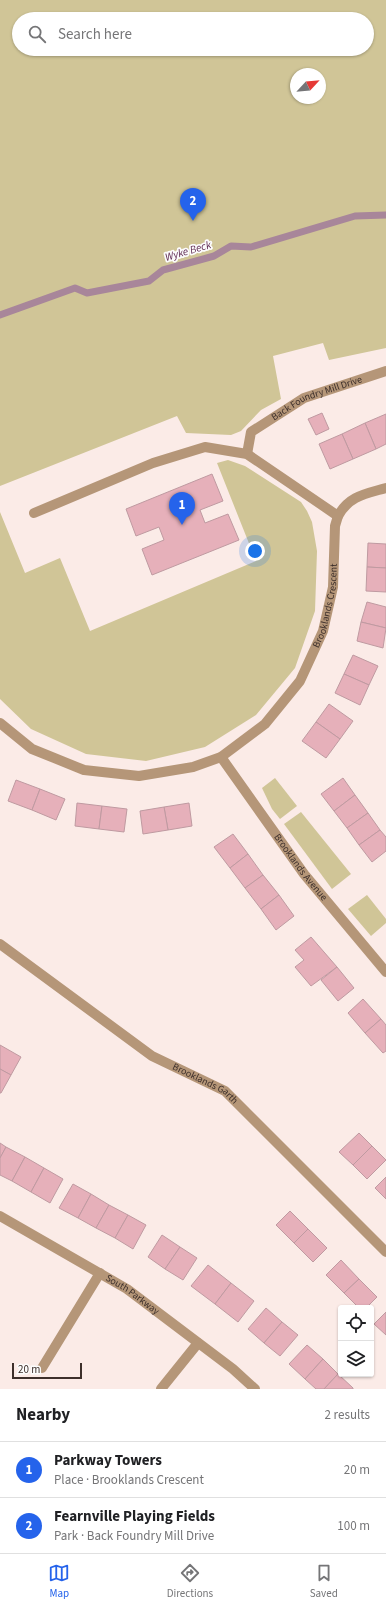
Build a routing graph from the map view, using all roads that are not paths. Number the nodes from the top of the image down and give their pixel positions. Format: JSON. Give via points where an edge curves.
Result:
{"nodes":[{"id":1,"x":386,"y":371,"type":"edge"},
{"id":2,"x":247,"y":454,"type":"junction"},
{"id":3,"x":386,"y":488,"type":"edge"},
{"id":4,"x":34,"y":513,"type":"dead end"},
{"id":5,"x":338,"y":516,"type":"junction"},
{"id":6,"x":0,"y":723,"type":"edge"},
{"id":7,"x":221,"y":757,"type":"junction"},
{"id":8,"x":0,"y":944,"type":"edge"},
{"id":9,"x":386,"y":972,"type":"edge"},
{"id":10,"x":0,"y":1216,"type":"edge"},
{"id":11,"x":386,"y":1252,"type":"edge"},
{"id":12,"x":100,"y":1273,"type":"junction"},
{"id":13,"x":198,"y":1343,"type":"junction"},
{"id":14,"x":42,"y":1368,"type":"dead end"},
{"id":15,"x":161,"y":1389,"type":"edge"},
{"id":16,"x":254,"y":1389,"type":"edge"}],
"edges":[{"from":1,"to":2,"type":"street","name":"Back Foundry Mill Drive","via":[[304,398],[251,432]]},
{"from":2,"to":4,"type":"street","via":[[205,447],[153,463]]},
{"from":2,"to":5,"type":"street"},
{"from":3,"to":5,"type":"street","via":[[350,500]]},
{"from":5,"to":7,"type":"street","name":"Brooklands Crescent","via":[[335,526],[333,587],[325,624],[300,681],[265,724]]},
{"from":6,"to":7,"type":"street","name":"Brooklands Crescent","via":[[32,749],[84,770],[139,776],[193,767]]},
{"from":7,"to":9,"type":"street","name":"Brooklands Avenue","via":[[304,874]]},
{"from":8,"to":11,"type":"street","name":"Brooklands Garth","via":[[152,1056],[225,1091]]},
{"from":10,"to":12,"type":"street","name":"South Parkway"},
{"from":12,"to":13,"type":"street","name":"South Parkway","via":[[127,1289]]},
{"from":12,"to":14,"type":"street"},
{"from":13,"to":15,"type":"street"},
{"from":13,"to":16,"type":"street","name":"South Parkway","via":[[233,1369]]}]}
